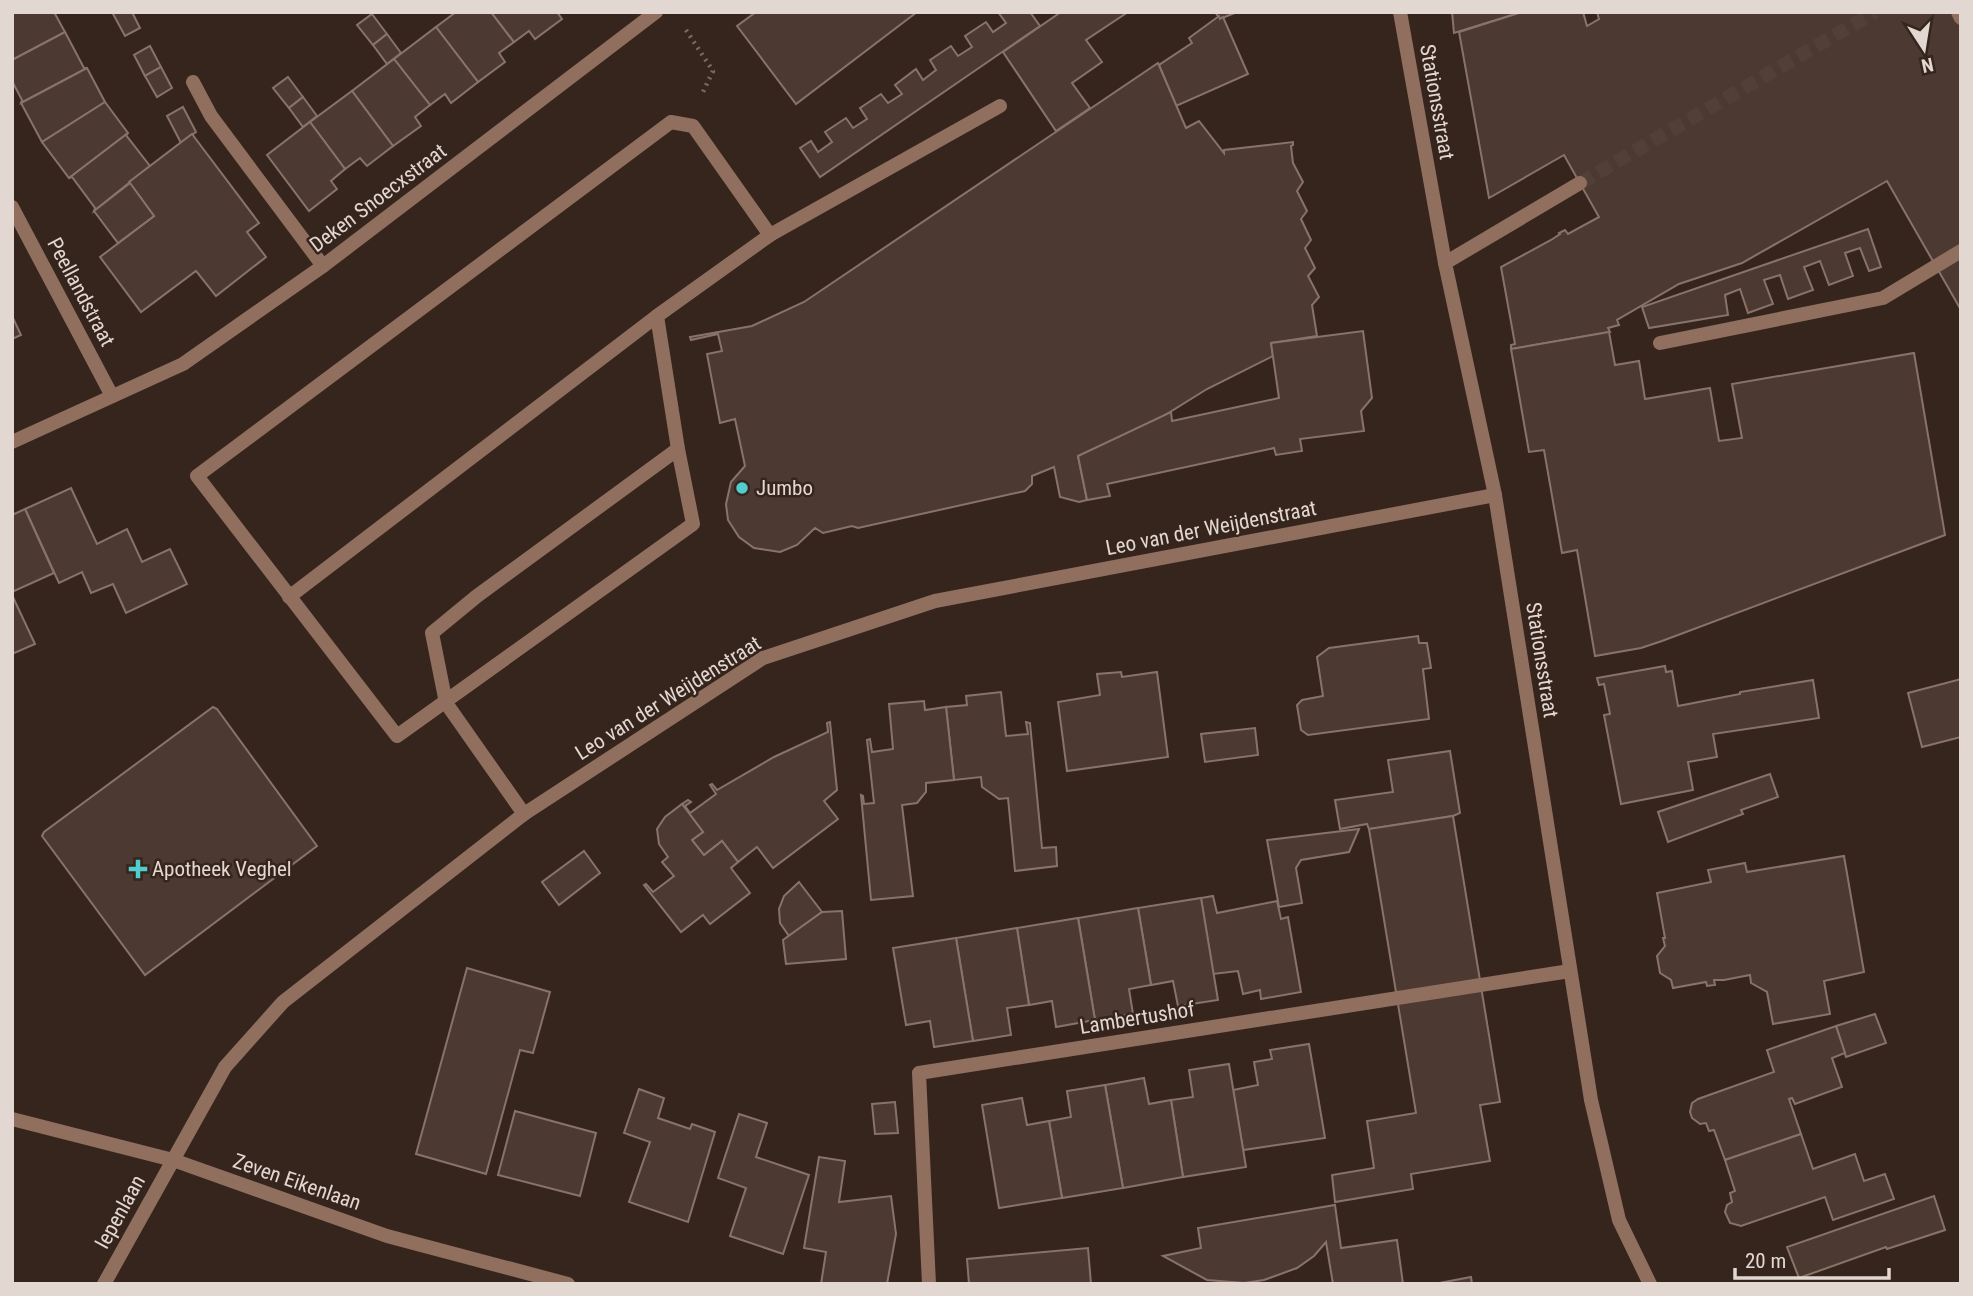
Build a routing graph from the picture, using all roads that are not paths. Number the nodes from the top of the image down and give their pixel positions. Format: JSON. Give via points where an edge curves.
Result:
{"nodes":[{"id":1,"x":656,"y":12,"type":"edge"},
{"id":2,"x":1400,"y":12,"type":"edge"},
{"id":3,"x":1958,"y":12,"type":"edge"},
{"id":4,"x":1961,"y":18,"type":"edge"},
{"id":5,"x":193,"y":82,"type":"dead end"},
{"id":6,"x":999,"y":106,"type":"dead end"},
{"id":7,"x":1580,"y":183,"type":"tunnel mouth"},
{"id":8,"x":12,"y":207,"type":"edge"},
{"id":9,"x":770,"y":235,"type":"junction"},
{"id":10,"x":1961,"y":251,"type":"edge"},
{"id":11,"x":1445,"y":263,"type":"junction"},
{"id":12,"x":323,"y":267,"type":"junction"},
{"id":13,"x":657,"y":316,"type":"junction"},
{"id":14,"x":1660,"y":343,"type":"dead end"},
{"id":15,"x":112,"y":396,"type":"junction"},
{"id":16,"x":12,"y":442,"type":"edge"},
{"id":17,"x":678,"y":449,"type":"junction"},
{"id":18,"x":1495,"y":495,"type":"junction"},
{"id":19,"x":289,"y":597,"type":"junction"},
{"id":20,"x":446,"y":703,"type":"junction"},
{"id":21,"x":524,"y":814,"type":"junction"},
{"id":22,"x":1570,"y":971,"type":"junction"},
{"id":23,"x":12,"y":1119,"type":"edge"},
{"id":24,"x":173,"y":1160,"type":"junction"},
{"id":25,"x":104,"y":1284,"type":"edge"},
{"id":26,"x":569,"y":1284,"type":"edge"},
{"id":27,"x":929,"y":1284,"type":"edge"},
{"id":28,"x":1650,"y":1284,"type":"edge"}],
"edges":[{"from":1,"to":12,"type":"street","name":"Deken Snoecxstraat"},
{"from":2,"to":11,"type":"street","name":"Stationsstraat"},
{"from":3,"to":4,"type":"street"},
{"from":5,"to":12,"type":"street","via":[[211,116]]},
{"from":6,"to":9,"type":"street"},
{"from":7,"to":11,"type":"street"},
{"from":8,"to":15,"type":"street","name":"Peellandstraat"},
{"from":9,"to":13,"type":"street"},
{"from":9,"to":19,"type":"street","via":[[693,127],[671,122],[197,476]]},
{"from":10,"to":14,"type":"street","via":[[1882,298]]},
{"from":11,"to":18,"type":"street","name":"Stationsstraat"},
{"from":12,"to":15,"type":"street","name":"Deken Snoecxstraat","via":[[183,365]]},
{"from":13,"to":17,"type":"street"},
{"from":13,"to":19,"type":"street"},
{"from":15,"to":16,"type":"street","name":"Deken Snoecxstraat"},
{"from":17,"to":20,"type":"street","via":[[432,633]]},
{"from":17,"to":20,"type":"street","via":[[693,524]]},
{"from":18,"to":21,"type":"street","name":"Leo van der Weijdenstraat","via":[[935,601],[763,659]]},
{"from":18,"to":22,"type":"street","name":"Stationsstraat"},
{"from":19,"to":20,"type":"street","via":[[397,736]]},
{"from":20,"to":21,"type":"street"},
{"from":21,"to":24,"type":"street","name":"Leo van der Weijdenstraat","via":[[283,1002],[225,1067]]},
{"from":22,"to":27,"type":"street","name":"Lambertushof","via":[[919,1073]]},
{"from":22,"to":28,"type":"street","name":"Stationsstraat","via":[[1591,1100],[1619,1220]]},
{"from":23,"to":24,"type":"street","name":"Zeven Eikenlaan"},
{"from":24,"to":25,"type":"street","name":"Iepenlaan"},
{"from":24,"to":26,"type":"street","name":"Zeven Eikenlaan","via":[[387,1236]]}]}
